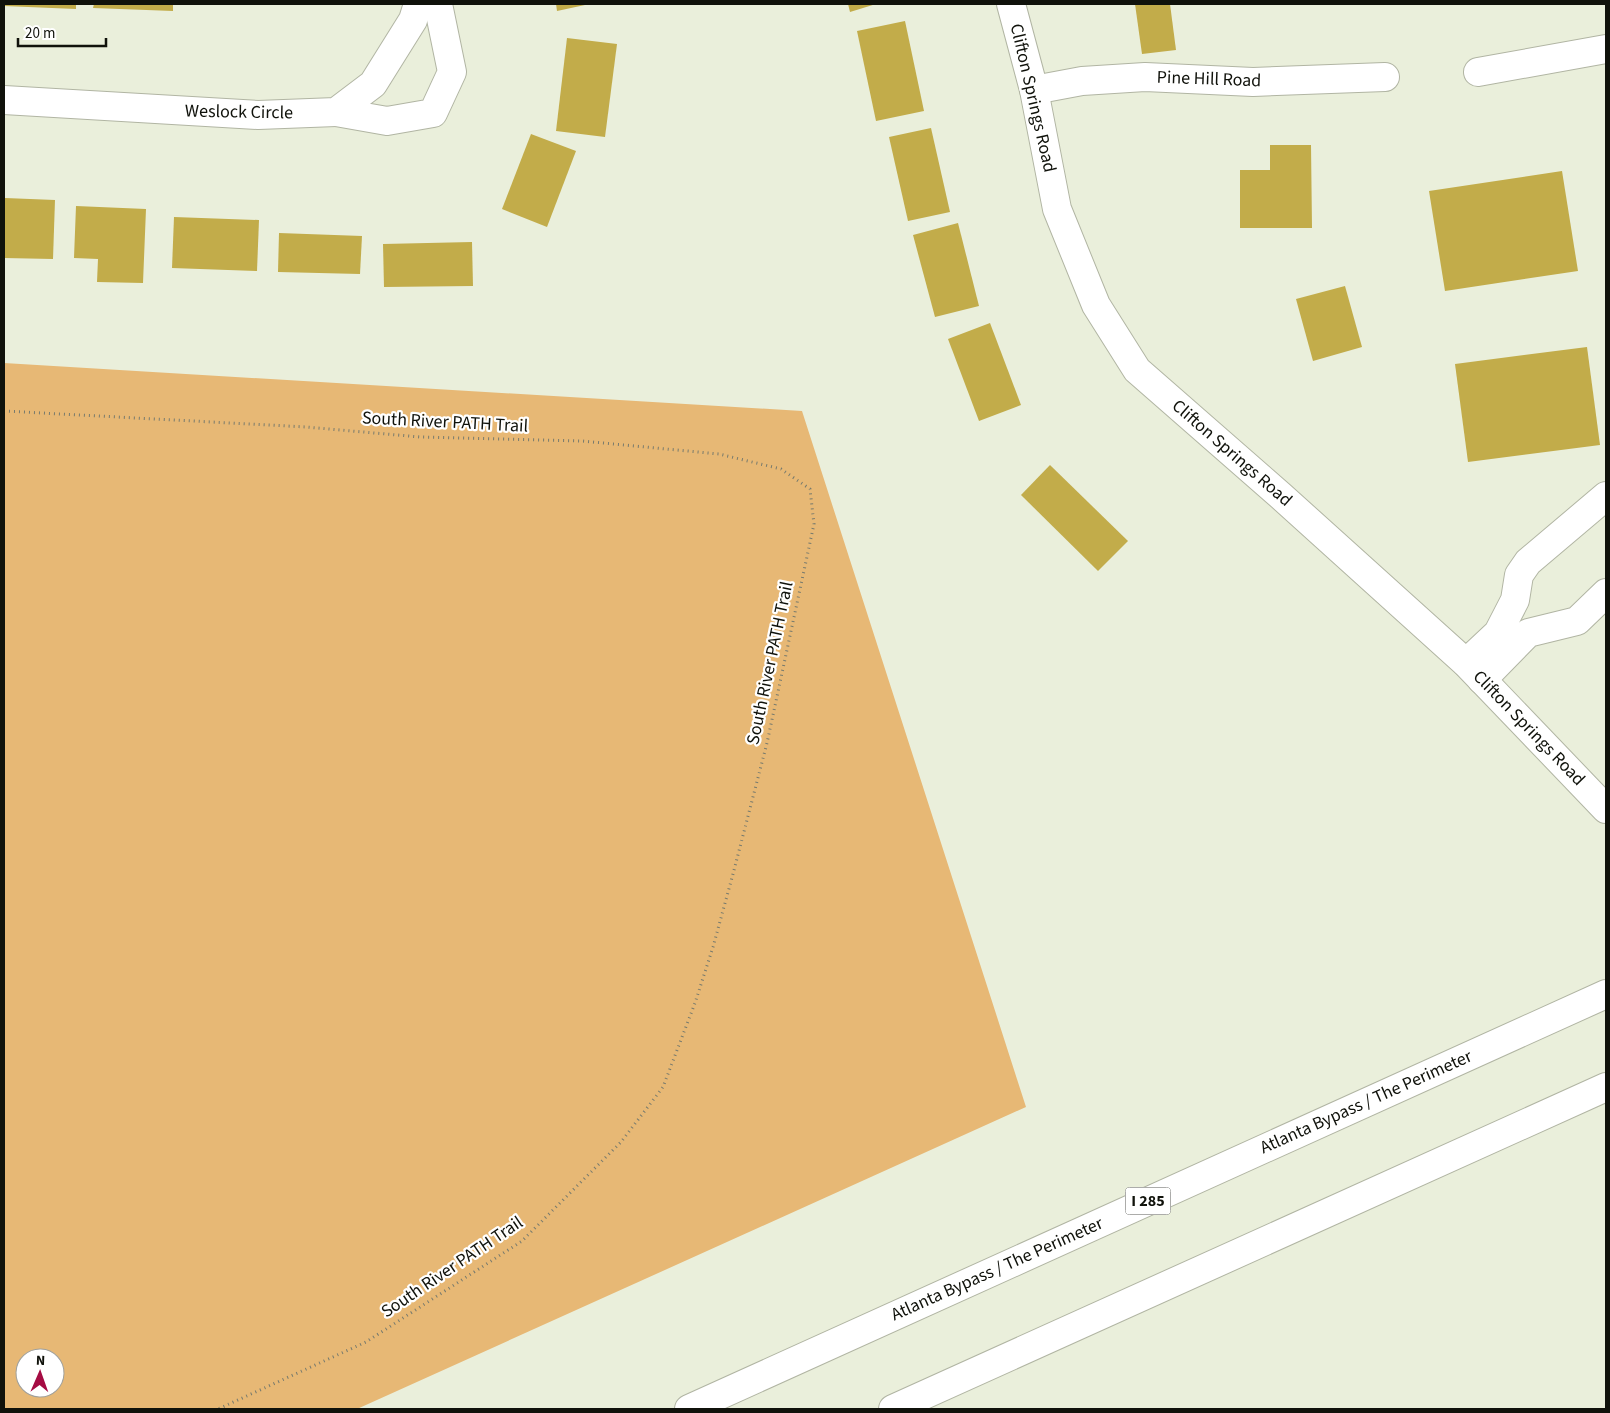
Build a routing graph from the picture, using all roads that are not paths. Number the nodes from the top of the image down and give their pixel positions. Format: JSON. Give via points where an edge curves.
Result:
{"nodes":[{"id":1,"x":418,"y":4,"type":"edge"},
{"id":2,"x":438,"y":4,"type":"edge"},
{"id":3,"x":1011,"y":4,"type":"edge"},
{"id":4,"x":1606,"y":49,"type":"edge"},
{"id":5,"x":1478,"y":72,"type":"dead end"},
{"id":6,"x":1385,"y":77,"type":"dead end"},
{"id":7,"x":1034,"y":90,"type":"junction"},
{"id":8,"x":4,"y":100,"type":"edge"},
{"id":9,"x":336,"y":112,"type":"junction"},
{"id":10,"x":1606,"y":496,"type":"edge"},
{"id":11,"x":1595,"y":516,"type":"edge"},
{"id":12,"x":1606,"y":594,"type":"edge"},
{"id":13,"x":1474,"y":671,"type":"junction"},
{"id":14,"x":1606,"y":809,"type":"edge"},
{"id":15,"x":1606,"y":994,"type":"edge"},
{"id":16,"x":1606,"y":1087,"type":"edge"},
{"id":17,"x":690,"y":1409,"type":"edge"},
{"id":18,"x":893,"y":1409,"type":"edge"}],
"edges":[{"from":1,"to":9,"type":"main road","via":[[413,20],[373,84]]},
{"from":2,"to":9,"type":"main road","name":"Weslock Circle","via":[[452,72],[433,113],[387,121]]},
{"from":3,"to":7,"type":"main road","name":"Clifton Springs Road"},
{"from":4,"to":5,"type":"main road"},
{"from":6,"to":7,"type":"main road","name":"Pine Hill Road","via":[[1253,82],[1145,77],[1082,81]]},
{"from":7,"to":13,"type":"main road","name":"Clifton Springs Road","via":[[1056,209],[1096,305],[1137,370]]},
{"from":8,"to":9,"type":"main road","name":"Weslock Circle","via":[[258,115]]},
{"from":10,"to":11,"type":"main road"},
{"from":11,"to":13,"type":"main road","via":[[1528,562],[1519,575],[1515,600]]},
{"from":12,"to":13,"type":"main road","via":[[1578,621],[1528,633]]},
{"from":13,"to":14,"type":"main road","name":"Clifton Springs Road"},
{"from":15,"to":17,"type":"main road","name":"Atlanta Bypass / The Perimeter","number":"I 285"},
{"from":16,"to":18,"type":"main road"}]}
